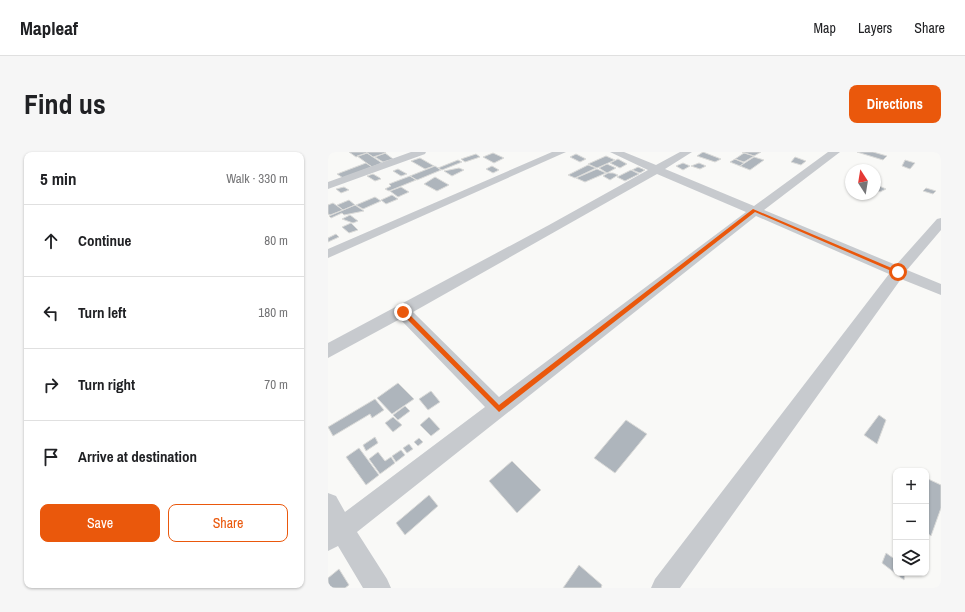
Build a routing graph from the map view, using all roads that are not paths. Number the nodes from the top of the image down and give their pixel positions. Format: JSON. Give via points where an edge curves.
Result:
{"nodes":[{"id":1,"x":421,"y":152,"type":"edge"},
{"id":2,"x":561,"y":152,"type":"edge"},
{"id":3,"x":615,"y":152,"type":"edge"},
{"id":4,"x":687,"y":152,"type":"edge"},
{"id":5,"x":835,"y":152,"type":"edge"},
{"id":6,"x":656,"y":169,"type":"junction"},
{"id":7,"x":328,"y":186,"type":"edge"},
{"id":8,"x":755,"y":210,"type":"junction"},
{"id":9,"x":941,"y":222,"type":"edge"},
{"id":10,"x":328,"y":254,"type":"edge"},
{"id":11,"x":898,"y":272,"type":"junction"},
{"id":12,"x":941,"y":290,"type":"edge"},
{"id":13,"x":403,"y":312,"type":"junction"},
{"id":14,"x":328,"y":351,"type":"edge"},
{"id":15,"x":499,"y":409,"type":"junction"},
{"id":16,"x":328,"y":504,"type":"edge"},
{"id":17,"x":335,"y":534,"type":"edge"},
{"id":18,"x":378,"y":588,"type":"edge"},
{"id":19,"x":664,"y":588,"type":"edge"}],
"edges":[{"from":1,"to":7,"type":"street"},
{"from":2,"to":10,"type":"street"},
{"from":3,"to":6,"type":"street"},
{"from":4,"to":6,"type":"street"},
{"from":5,"to":8,"type":"street"},
{"from":6,"to":8,"type":"street"},
{"from":6,"to":13,"type":"street"},
{"from":8,"to":11,"type":"street"},
{"from":8,"to":15,"type":"street"},
{"from":9,"to":11,"type":"street"},
{"from":11,"to":12,"type":"street"},
{"from":11,"to":19,"type":"street"},
{"from":13,"to":14,"type":"street"},
{"from":13,"to":15,"type":"street"},
{"from":15,"to":17,"type":"street"},
{"from":16,"to":17,"type":"street"},
{"from":17,"to":18,"type":"street"}]}
